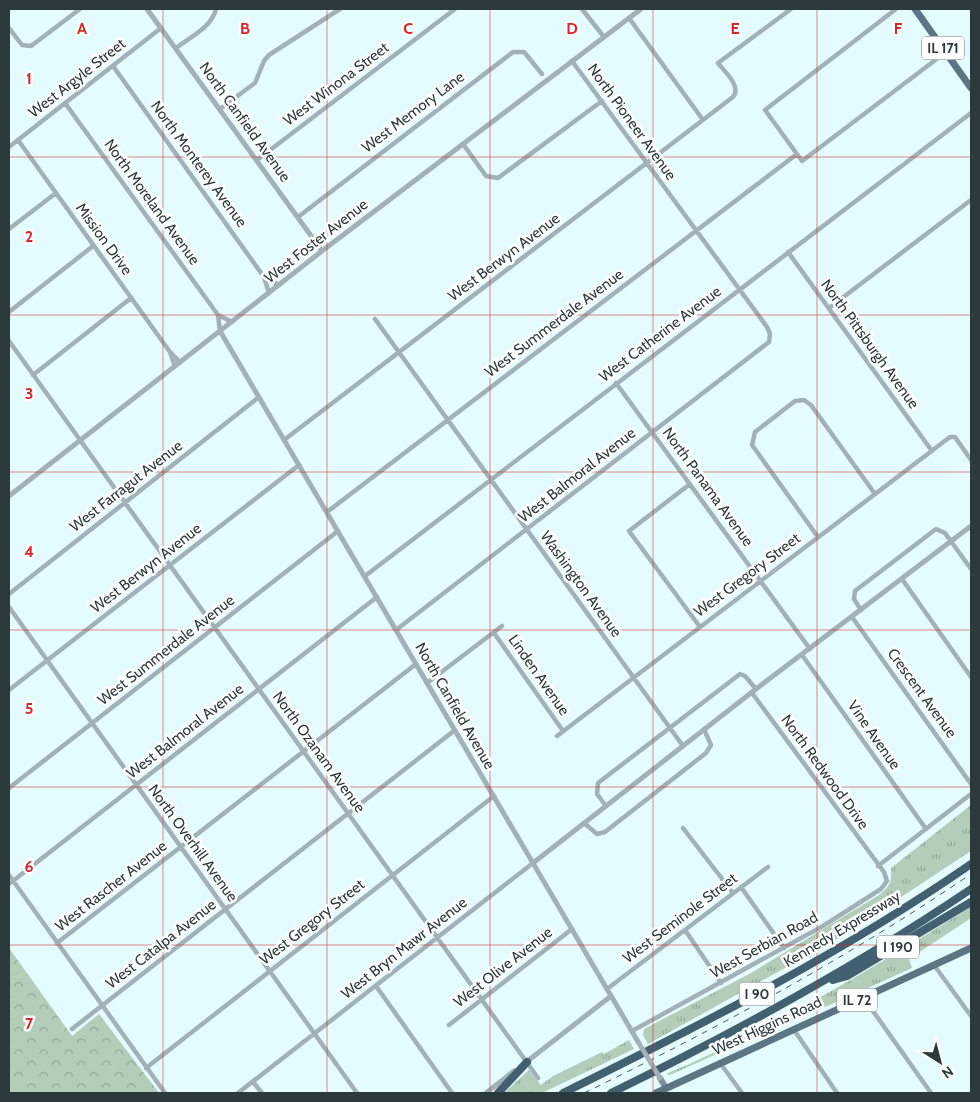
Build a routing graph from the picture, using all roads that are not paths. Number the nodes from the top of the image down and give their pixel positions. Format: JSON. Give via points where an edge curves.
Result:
{"nodes":[{"id":1,"x":69,"y":9,"type":"edge"},
{"id":2,"x":80,"y":9,"type":"edge"},
{"id":3,"x":147,"y":9,"type":"edge"},
{"id":4,"x":216,"y":9,"type":"edge"},
{"id":5,"x":340,"y":9,"type":"edge"},
{"id":6,"x":455,"y":9,"type":"edge"},
{"id":7,"x":582,"y":9,"type":"edge"},
{"id":8,"x":641,"y":9,"type":"edge"},
{"id":9,"x":791,"y":9,"type":"edge"},
{"id":10,"x":896,"y":9,"type":"edge"},
{"id":11,"x":915,"y":9,"type":"edge"},
{"id":12,"x":73,"y":14,"type":"junction"},
{"id":13,"x":629,"y":18,"type":"junction"},
{"id":14,"x":9,"y":28,"type":"edge"},
{"id":15,"x":161,"y":28,"type":"junction"},
{"id":16,"x":604,"y":37,"type":"junction"},
{"id":17,"x":176,"y":48,"type":"junction"},
{"id":18,"x":946,"y":52,"type":"junction"},
{"id":19,"x":572,"y":61,"type":"junction"},
{"id":20,"x":112,"y":66,"type":"junction"},
{"id":21,"x":542,"y":74,"type":"dead end"},
{"id":22,"x":971,"y":88,"type":"edge"},
{"id":23,"x":602,"y":101,"type":"junction"},
{"id":24,"x":65,"y":103,"type":"junction"},
{"id":25,"x":220,"y":109,"type":"junction"},
{"id":26,"x":971,"y":113,"type":"edge"},
{"id":27,"x":704,"y":120,"type":"junction"},
{"id":28,"x":18,"y":140,"type":"junction"},
{"id":29,"x":463,"y":144,"type":"junction"},
{"id":30,"x":9,"y":147,"type":"edge"},
{"id":31,"x":797,"y":154,"type":"junction"},
{"id":32,"x":257,"y":160,"type":"junction"},
{"id":33,"x":647,"y":163,"type":"junction"},
{"id":34,"x":56,"y":193,"type":"junction"},
{"id":35,"x":971,"y":200,"type":"edge"},
{"id":36,"x":298,"y":217,"type":"junction"},
{"id":37,"x":9,"y":229,"type":"edge"},
{"id":38,"x":696,"y":231,"type":"junction"},
{"id":39,"x":93,"y":246,"type":"junction"},
{"id":40,"x":322,"y":251,"type":"junction"},
{"id":41,"x":788,"y":252,"type":"junction"},
{"id":42,"x":264,"y":277,"type":"junction"},
{"id":43,"x":279,"y":285,"type":"junction"},
{"id":44,"x":739,"y":289,"type":"junction"},
{"id":45,"x":268,"y":293,"type":"junction"},
{"id":46,"x":131,"y":298,"type":"junction"},
{"id":47,"x":829,"y":308,"type":"junction"},
{"id":48,"x":9,"y":312,"type":"edge"},
{"id":49,"x":218,"y":315,"type":"junction"},
{"id":50,"x":375,"y":319,"type":"dead end"},
{"id":51,"x":232,"y":322,"type":"junction"},
{"id":52,"x":220,"y":331,"type":"junction"},
{"id":53,"x":9,"y":341,"type":"edge"},
{"id":54,"x":399,"y":353,"type":"junction"},
{"id":55,"x":178,"y":364,"type":"junction"},
{"id":56,"x":32,"y":375,"type":"junction"},
{"id":57,"x":616,"y":383,"type":"junction"},
{"id":58,"x":259,"y":397,"type":"junction"},
{"id":59,"x":448,"y":420,"type":"junction"},
{"id":60,"x":652,"y":433,"type":"junction"},
{"id":61,"x":284,"y":440,"type":"junction"},
{"id":62,"x":80,"y":441,"type":"junction"},
{"id":63,"x":932,"y":451,"type":"junction"},
{"id":64,"x":971,"y":460,"type":"edge"},
{"id":65,"x":299,"y":464,"type":"junction"},
{"id":66,"x":490,"y":479,"type":"junction"},
{"id":67,"x":690,"y":484,"type":"junction"},
{"id":68,"x":875,"y":494,"type":"junction"},
{"id":69,"x":9,"y":496,"type":"edge"},
{"id":70,"x":125,"y":503,"type":"junction"},
{"id":71,"x":327,"y":512,"type":"junction"},
{"id":72,"x":971,"y":526,"type":"edge"},
{"id":73,"x":527,"y":530,"type":"junction"},
{"id":74,"x":338,"y":531,"type":"junction"},
{"id":75,"x":818,"y":537,"type":"junction"},
{"id":76,"x":952,"y":541,"type":"junction"},
{"id":77,"x":170,"y":565,"type":"junction"},
{"id":78,"x":971,"y":569,"type":"edge"},
{"id":79,"x":365,"y":576,"type":"junction"},
{"id":80,"x":902,"y":579,"type":"junction"},
{"id":81,"x":761,"y":580,"type":"junction"},
{"id":82,"x":9,"y":594,"type":"edge"},
{"id":83,"x":377,"y":598,"type":"junction"},
{"id":84,"x":9,"y":606,"type":"edge"},
{"id":85,"x":861,"y":610,"type":"junction"},
{"id":86,"x":852,"y":617,"type":"junction"},
{"id":87,"x":502,"y":626,"type":"dead end"},
{"id":88,"x":214,"y":627,"type":"junction"},
{"id":89,"x":700,"y":627,"type":"junction"},
{"id":90,"x":396,"y":630,"type":"junction"},
{"id":91,"x":494,"y":633,"type":"junction"},
{"id":92,"x":810,"y":649,"type":"junction"},
{"id":93,"x":802,"y":654,"type":"junction"},
{"id":94,"x":47,"y":660,"type":"junction"},
{"id":95,"x":416,"y":664,"type":"junction"},
{"id":96,"x":971,"y":676,"type":"edge"},
{"id":97,"x":633,"y":678,"type":"junction"},
{"id":98,"x":427,"y":683,"type":"junction"},
{"id":99,"x":259,"y":689,"type":"junction"},
{"id":100,"x":9,"y":690,"type":"edge"},
{"id":101,"x":754,"y":691,"type":"junction"},
{"id":102,"x":92,"y":723,"type":"junction"},
{"id":103,"x":669,"y":726,"type":"junction"},
{"id":104,"x":704,"y":729,"type":"junction"},
{"id":105,"x":455,"y":730,"type":"junction"},
{"id":106,"x":563,"y":731,"type":"junction"},
{"id":107,"x":557,"y":736,"type":"dead end"},
{"id":108,"x":683,"y":746,"type":"junction"},
{"id":109,"x":304,"y":752,"type":"junction"},
{"id":110,"x":971,"y":784,"type":"edge"},
{"id":111,"x":136,"y":785,"type":"junction"},
{"id":112,"x":9,"y":788,"type":"edge"},
{"id":113,"x":971,"y":794,"type":"edge"},
{"id":114,"x":494,"y":796,"type":"junction"},
{"id":115,"x":606,"y":806,"type":"junction"},
{"id":116,"x":348,"y":813,"type":"junction"},
{"id":117,"x":584,"y":823,"type":"junction"},
{"id":118,"x":683,"y":828,"type":"dead end"},
{"id":119,"x":926,"y":829,"type":"junction"},
{"id":120,"x":181,"y":847,"type":"junction"},
{"id":121,"x":533,"y":863,"type":"junction"},
{"id":122,"x":971,"y":864,"type":"edge"},
{"id":123,"x":878,"y":866,"type":"junction"},
{"id":124,"x":768,"y":867,"type":"dead end"},
{"id":125,"x":9,"y":875,"type":"edge"},
{"id":126,"x":392,"y":875,"type":"junction"},
{"id":127,"x":11,"y":883,"type":"edge"},
{"id":128,"x":741,"y":887,"type":"junction"},
{"id":129,"x":971,"y":890,"type":"edge"},
{"id":130,"x":733,"y":893,"type":"junction"},
{"id":131,"x":971,"y":902,"type":"edge"},
{"id":132,"x":225,"y":909,"type":"junction"},
{"id":133,"x":572,"y":929,"type":"junction"},
{"id":134,"x":685,"y":930,"type":"junction"},
{"id":135,"x":437,"y":938,"type":"junction"},
{"id":136,"x":58,"y":944,"type":"junction"},
{"id":137,"x":784,"y":948,"type":"junction"},
{"id":138,"x":971,"y":948,"type":"edge"},
{"id":139,"x":934,"y":965,"type":"junction"},
{"id":140,"x":270,"y":972,"type":"junction"},
{"id":141,"x":721,"y":983,"type":"junction"},
{"id":142,"x":821,"y":984,"type":"junction"},
{"id":143,"x":376,"y":986,"type":"junction"},
{"id":144,"x":607,"y":988,"type":"junction"},
{"id":145,"x":611,"y":996,"type":"junction"},
{"id":146,"x":863,"y":998,"type":"junction"},
{"id":147,"x":482,"y":1000,"type":"junction"},
{"id":148,"x":102,"y":1006,"type":"junction"},
{"id":149,"x":971,"y":1016,"type":"edge"},
{"id":150,"x":449,"y":1025,"type":"dead end"},
{"id":151,"x":72,"y":1030,"type":"dead end"},
{"id":152,"x":632,"y":1030,"type":"junction"},
{"id":153,"x":794,"y":1030,"type":"junction"},
{"id":154,"x":314,"y":1034,"type":"junction"},
{"id":155,"x":527,"y":1062,"type":"junction"},
{"id":156,"x":720,"y":1063,"type":"junction"},
{"id":157,"x":146,"y":1068,"type":"junction"},
{"id":158,"x":538,"y":1078,"type":"dead end"},
{"id":159,"x":660,"y":1078,"type":"joint"},
{"id":160,"x":253,"y":1082,"type":"junction"},
{"id":161,"x":667,"y":1091,"type":"edge"},
{"id":162,"x":165,"y":1093,"type":"edge"},
{"id":163,"x":238,"y":1093,"type":"edge"},
{"id":164,"x":262,"y":1093,"type":"edge"},
{"id":165,"x":357,"y":1093,"type":"edge"},
{"id":166,"x":452,"y":1093,"type":"edge"},
{"id":167,"x":486,"y":1093,"type":"edge"},
{"id":168,"x":498,"y":1093,"type":"edge"},
{"id":169,"x":563,"y":1093,"type":"edge"},
{"id":170,"x":611,"y":1093,"type":"edge"},
{"id":171,"x":656,"y":1093,"type":"edge"},
{"id":172,"x":742,"y":1093,"type":"edge"},
{"id":173,"x":837,"y":1093,"type":"edge"},
{"id":174,"x":931,"y":1093,"type":"edge"}],
"edges":[{"from":1,"to":12,"type":"street"},
{"from":2,"to":12,"type":"street"},
{"from":3,"to":15,"type":"street","name":"North Canfield Avenue"},
{"from":4,"to":17,"type":"street","via":[[206,25]]},
{"from":5,"to":25,"type":"street","via":[[269,55],[255,83]]},
{"from":6,"to":32,"type":"street","name":"West Winona Street"},
{"from":7,"to":16,"type":"street"},
{"from":8,"to":13,"type":"street","name":"West Foster Avenue"},
{"from":9,"to":27,"type":"street","name":"West Berwyn Avenue","via":[[718,64],[736,92]]},
{"from":10,"to":31,"type":"street","via":[[765,110]]},
{"from":11,"to":18,"type":"main road","number":"IL 171"},
{"from":12,"to":14,"type":"street","via":[[35,44],[25,46],[19,43]]},
{"from":13,"to":16,"type":"street","name":"West Foster Avenue"},
{"from":13,"to":27,"type":"street"},
{"from":15,"to":17,"type":"street","name":"North Canfield Avenue"},
{"from":15,"to":20,"type":"street","name":"West Argyle Street"},
{"from":16,"to":19,"type":"street","name":"West Foster Avenue"},
{"from":17,"to":25,"type":"street","name":"North Canfield Avenue"},
{"from":18,"to":22,"type":"main road","number":"IL 171"},
{"from":18,"to":31,"type":"street","via":[[802,161]]},
{"from":19,"to":23,"type":"street","name":"North Pioneer Avenue"},
{"from":19,"to":29,"type":"street","name":"West Foster Avenue"},
{"from":20,"to":24,"type":"street","name":"West Argyle Street"},
{"from":20,"to":42,"type":"street","name":"North Monterey Avenue"},
{"from":21,"to":36,"type":"street","name":"West Memory Lane","via":[[524,52],[513,52]]},
{"from":23,"to":29,"type":"street","via":[[498,178],[486,176]]},
{"from":23,"to":33,"type":"street","name":"North Pioneer Avenue"},
{"from":24,"to":28,"type":"street","name":"West Argyle Street"},
{"from":24,"to":49,"type":"street","name":"North Moreland Avenue"},
{"from":25,"to":32,"type":"street","name":"North Canfield Avenue"},
{"from":26,"to":41,"type":"street","name":"West Catherine Avenue"},
{"from":27,"to":33,"type":"street","name":"West Berwyn Avenue"},
{"from":28,"to":30,"type":"street","name":"West Argyle Street"},
{"from":28,"to":34,"type":"street","name":"Mission Drive"},
{"from":29,"to":40,"type":"street","name":"West Foster Avenue"},
{"from":31,"to":38,"type":"street","name":"West Summerdale Avenue"},
{"from":32,"to":36,"type":"street","name":"North Canfield Avenue"},
{"from":33,"to":38,"type":"street","name":"North Pioneer Avenue"},
{"from":33,"to":54,"type":"street","name":"West Berwyn Avenue"},
{"from":34,"to":37,"type":"street"},
{"from":34,"to":39,"type":"street","name":"Mission Drive"},
{"from":35,"to":47,"type":"street"},
{"from":36,"to":40,"type":"street","name":"North Canfield Avenue"},
{"from":38,"to":44,"type":"street","name":"North Pioneer Avenue"},
{"from":38,"to":59,"type":"street","name":"West Summerdale Avenue"},
{"from":39,"to":46,"type":"street","name":"Mission Drive"},
{"from":39,"to":48,"type":"street"},
{"from":40,"to":43,"type":"street","name":"West Foster Avenue"},
{"from":41,"to":44,"type":"street","name":"West Catherine Avenue"},
{"from":41,"to":47,"type":"street","name":"North Pittsburgh Avenue"},
{"from":42,"to":43,"type":"street","name":"North Monterey Avenue"},
{"from":42,"to":45,"type":"street","name":"North Monterey Avenue"},
{"from":43,"to":45,"type":"street","name":"West Foster Avenue"},
{"from":44,"to":57,"type":"street","name":"West Catherine Avenue"},
{"from":44,"to":60,"type":"street","name":"West Balmoral Avenue","via":[[767,327],[770,338],[766,345]]},
{"from":45,"to":51,"type":"street","name":"West Foster Avenue"},
{"from":46,"to":55,"type":"street","name":"Mission Drive"},
{"from":46,"to":56,"type":"street"},
{"from":47,"to":63,"type":"street","name":"North Pittsburgh Avenue"},
{"from":49,"to":51,"type":"street","name":"North Moreland Avenue"},
{"from":49,"to":52,"type":"street","name":"North Moreland Avenue"},
{"from":50,"to":54,"type":"street","name":"Washington Avenue"},
{"from":51,"to":52,"type":"street","name":"West Foster Avenue"},
{"from":52,"to":55,"type":"street","name":"West Foster Avenue"},
{"from":52,"to":58,"type":"street","name":"North Canfield Avenue"},
{"from":53,"to":56,"type":"street","name":"North Ozanam Avenue"},
{"from":54,"to":59,"type":"street","name":"Washington Avenue"},
{"from":54,"to":61,"type":"street","name":"West Berwyn Avenue"},
{"from":55,"to":62,"type":"street","name":"West Foster Avenue"},
{"from":56,"to":62,"type":"street","name":"North Ozanam Avenue"},
{"from":57,"to":60,"type":"street","name":"North Panama Avenue"},
{"from":57,"to":66,"type":"street","name":"West Catherine Avenue"},
{"from":58,"to":61,"type":"street","name":"North Canfield Avenue"},
{"from":58,"to":70,"type":"street","name":"West Farragut Avenue"},
{"from":59,"to":66,"type":"street","name":"Washington Avenue"},
{"from":59,"to":71,"type":"street","name":"West Summerdale Avenue"},
{"from":60,"to":67,"type":"street","name":"North Panama Avenue"},
{"from":60,"to":73,"type":"street","name":"West Balmoral Avenue"},
{"from":61,"to":65,"type":"street","name":"North Canfield Avenue"},
{"from":62,"to":69,"type":"street","name":"West Foster Avenue"},
{"from":62,"to":70,"type":"street","name":"North Ozanam Avenue"},
{"from":63,"to":64,"type":"street","name":"West Gregory Street","via":[[953,436]]},
{"from":63,"to":68,"type":"street","name":"West Gregory Street"},
{"from":65,"to":71,"type":"street","name":"North Canfield Avenue"},
{"from":65,"to":77,"type":"street","name":"West Berwyn Avenue"},
{"from":66,"to":73,"type":"street","name":"Washington Avenue"},
{"from":66,"to":79,"type":"street","name":"West Catherine Avenue"},
{"from":67,"to":81,"type":"street","name":"North Panama Avenue"},
{"from":67,"to":89,"type":"street","via":[[629,531]]},
{"from":68,"to":75,"type":"street","name":"West Gregory Street"},
{"from":68,"to":75,"type":"street","via":[[811,405],[804,400],[795,401],[755,432],[751,440],[754,449]]},
{"from":70,"to":77,"type":"street","name":"North Ozanam Avenue"},
{"from":70,"to":82,"type":"street","name":"West Farragut Avenue"},
{"from":71,"to":74,"type":"street","name":"North Canfield Avenue"},
{"from":72,"to":76,"type":"street","name":"West Bryn Mawr Avenue"},
{"from":73,"to":90,"type":"street","name":"West Balmoral Avenue"},
{"from":73,"to":97,"type":"street","name":"Washington Avenue"},
{"from":74,"to":79,"type":"street","name":"North Canfield Avenue"},
{"from":74,"to":88,"type":"street","name":"West Summerdale Avenue"},
{"from":75,"to":81,"type":"street","name":"West Gregory Street"},
{"from":76,"to":78,"type":"street"},
{"from":76,"to":80,"type":"street","name":"West Bryn Mawr Avenue"},
{"from":76,"to":85,"type":"street","via":[[942,531],[932,531],[855,590],[854,599]]},
{"from":77,"to":88,"type":"street","name":"North Ozanam Avenue"},
{"from":77,"to":94,"type":"street","name":"West Berwyn Avenue"},
{"from":79,"to":83,"type":"street","name":"North Canfield Avenue"},
{"from":80,"to":85,"type":"street","name":"West Bryn Mawr Avenue"},
{"from":80,"to":96,"type":"street"},
{"from":81,"to":89,"type":"street","name":"West Gregory Street"},
{"from":81,"to":92,"type":"street","name":"North Panama Avenue"},
{"from":83,"to":90,"type":"street","name":"North Canfield Avenue"},
{"from":83,"to":99,"type":"street","name":"West Balmoral Avenue"},
{"from":84,"to":94,"type":"street","name":"North Overhill Avenue"},
{"from":85,"to":86,"type":"street","name":"West Bryn Mawr Avenue"},
{"from":86,"to":92,"type":"street","name":"West Bryn Mawr Avenue"},
{"from":86,"to":110,"type":"street","name":"Crescent Avenue"},
{"from":87,"to":91,"type":"street"},
{"from":88,"to":99,"type":"street","name":"North Ozanam Avenue"},
{"from":88,"to":102,"type":"street","name":"West Summerdale Avenue"},
{"from":89,"to":97,"type":"street","name":"West Gregory Street"},
{"from":90,"to":95,"type":"street","name":"North Canfield Avenue"},
{"from":91,"to":98,"type":"street"},
{"from":91,"to":106,"type":"street","name":"Linden Avenue"},
{"from":92,"to":93,"type":"street","name":"West Bryn Mawr Avenue"},
{"from":93,"to":101,"type":"street","name":"West Bryn Mawr Avenue"},
{"from":93,"to":119,"type":"street","name":"Vine Avenue"},
{"from":94,"to":100,"type":"street","name":"West Berwyn Avenue"},
{"from":94,"to":102,"type":"street","name":"North Overhill Avenue"},
{"from":95,"to":98,"type":"street","name":"North Canfield Avenue"},
{"from":95,"to":109,"type":"street","name":"West Rascher Avenue"},
{"from":97,"to":103,"type":"street","name":"Washington Avenue"},
{"from":97,"to":106,"type":"street","name":"West Gregory Street"},
{"from":98,"to":105,"type":"street","name":"North Canfield Avenue"},
{"from":99,"to":109,"type":"street","name":"North Ozanam Avenue"},
{"from":99,"to":111,"type":"street","name":"West Balmoral Avenue"},
{"from":101,"to":103,"type":"street","via":[[745,676],[740,674]]},
{"from":101,"to":104,"type":"street","name":"West Bryn Mawr Avenue"},
{"from":101,"to":123,"type":"street","name":"North Redwood Drive"},
{"from":102,"to":111,"type":"street","name":"North Overhill Avenue"},
{"from":102,"to":112,"type":"street","name":"West Summerdale Avenue"},
{"from":103,"to":108,"type":"street","name":"Washington Avenue"},
{"from":103,"to":115,"type":"street","via":[[598,783],[597,794]]},
{"from":104,"to":108,"type":"street","name":"West Bryn Mawr Avenue"},
{"from":104,"to":117,"type":"street","via":[[711,745],[706,754],[605,832],[597,834]]},
{"from":105,"to":114,"type":"street","name":"North Canfield Avenue"},
{"from":105,"to":116,"type":"street","name":"West Catalpa Avenue"},
{"from":106,"to":107,"type":"street","name":"West Gregory Street"},
{"from":108,"to":115,"type":"street","name":"West Bryn Mawr Avenue"},
{"from":109,"to":116,"type":"street","name":"North Ozanam Avenue"},
{"from":109,"to":120,"type":"street","name":"West Rascher Avenue"},
{"from":111,"to":120,"type":"street","name":"North Overhill Avenue"},
{"from":111,"to":127,"type":"street","name":"West Balmoral Avenue"},
{"from":113,"to":119,"type":"street"},
{"from":114,"to":121,"type":"street","name":"North Canfield Avenue"},
{"from":114,"to":126,"type":"street","name":"West Gregory Street"},
{"from":115,"to":117,"type":"street","name":"West Bryn Mawr Avenue"},
{"from":116,"to":126,"type":"street","name":"North Ozanam Avenue"},
{"from":116,"to":132,"type":"street","name":"West Catalpa Avenue"},
{"from":117,"to":121,"type":"street","name":"West Bryn Mawr Avenue"},
{"from":118,"to":130,"type":"street"},
{"from":119,"to":123,"type":"street"},
{"from":120,"to":132,"type":"street","name":"North Overhill Avenue"},
{"from":120,"to":136,"type":"street","name":"West Rascher Avenue"},
{"from":121,"to":133,"type":"street","name":"North Canfield Avenue"},
{"from":121,"to":135,"type":"street","name":"West Bryn Mawr Avenue"},
{"from":122,"to":169,"type":"highway","name":"Kennedy Expressway","number":"I 90","via":[[890,917],[779,982]]},
{"from":123,"to":137,"type":"street","name":"West Serbian Road","via":[[887,882],[881,889]]},
{"from":124,"to":128,"type":"street","name":"West Seminole Street"},
{"from":125,"to":127,"type":"street"},
{"from":126,"to":135,"type":"street","name":"North Ozanam Avenue"},
{"from":126,"to":140,"type":"street","name":"West Gregory Street"},
{"from":127,"to":136,"type":"street"},
{"from":128,"to":130,"type":"street","name":"West Seminole Street"},
{"from":128,"to":137,"type":"street"},
{"from":129,"to":142,"type":"highway","number":"I 90"},
{"from":130,"to":134,"type":"street","name":"West Seminole Street"},
{"from":131,"to":142,"type":"highway","number":"I 190","via":[[847,976]]},
{"from":132,"to":140,"type":"street","name":"North Overhill Avenue"},
{"from":132,"to":148,"type":"street","name":"West Catalpa Avenue"},
{"from":133,"to":144,"type":"street","name":"North Canfield Avenue"},
{"from":133,"to":147,"type":"street","name":"West Olive Avenue"},
{"from":134,"to":141,"type":"street"},
{"from":134,"to":144,"type":"street","name":"West Seminole Street"},
{"from":135,"to":143,"type":"street","name":"West Bryn Mawr Avenue"},
{"from":135,"to":147,"type":"street","name":"North Ozanam Avenue"},
{"from":136,"to":148,"type":"street"},
{"from":137,"to":141,"type":"street","name":"West Serbian Road"},
{"from":138,"to":139,"type":"main road","name":"West Higgins Road","number":"IL 72"},
{"from":139,"to":146,"type":"main road","name":"West Higgins Road","number":"IL 72"},
{"from":139,"to":149,"type":"street"},
{"from":140,"to":154,"type":"street","name":"North Overhill Avenue"},
{"from":140,"to":157,"type":"street","name":"West Gregory Street"},
{"from":141,"to":152,"type":"street","name":"West Serbian Road"},
{"from":142,"to":170,"type":"highway","number":"I 90","via":[[728,1036]]},
{"from":143,"to":154,"type":"street","name":"West Bryn Mawr Avenue"},
{"from":143,"to":166,"type":"street"},
{"from":144,"to":145,"type":"street","name":"North Canfield Avenue"},
{"from":145,"to":152,"type":"street","name":"North Canfield Avenue"},
{"from":145,"to":155,"type":"street"},
{"from":146,"to":153,"type":"main road","name":"West Higgins Road","number":"IL 72"},
{"from":146,"to":174,"type":"street"},
{"from":147,"to":150,"type":"street","name":"West Olive Avenue"},
{"from":147,"to":155,"type":"street","name":"North Ozanam Avenue"},
{"from":148,"to":151,"type":"street","name":"West Catalpa Avenue"},
{"from":148,"to":157,"type":"street"},
{"from":152,"to":159,"type":"street","name":"North Canfield Avenue","bridge":true},
{"from":153,"to":156,"type":"main road","name":"West Higgins Road","number":"IL 72"},
{"from":153,"to":173,"type":"street"},
{"from":154,"to":160,"type":"street","name":"West Bryn Mawr Avenue"},
{"from":154,"to":165,"type":"street","name":"North Overhill Avenue"},
{"from":155,"to":158,"type":"street","name":"North Ozanam Avenue"},
{"from":155,"to":167,"type":"street"},
{"from":155,"to":168,"type":"highway"},
{"from":156,"to":161,"type":"main road","name":"West Higgins Road","number":"IL 72"},
{"from":156,"to":172,"type":"street"},
{"from":157,"to":162,"type":"street"},
{"from":159,"to":161,"type":"main road","name":"North Canfield Avenue"},
{"from":160,"to":163,"type":"street","name":"West Bryn Mawr Avenue"},
{"from":160,"to":164,"type":"street"},
{"from":161,"to":171,"type":"main road","name":"West Higgins Road","number":"IL 72"}]}
